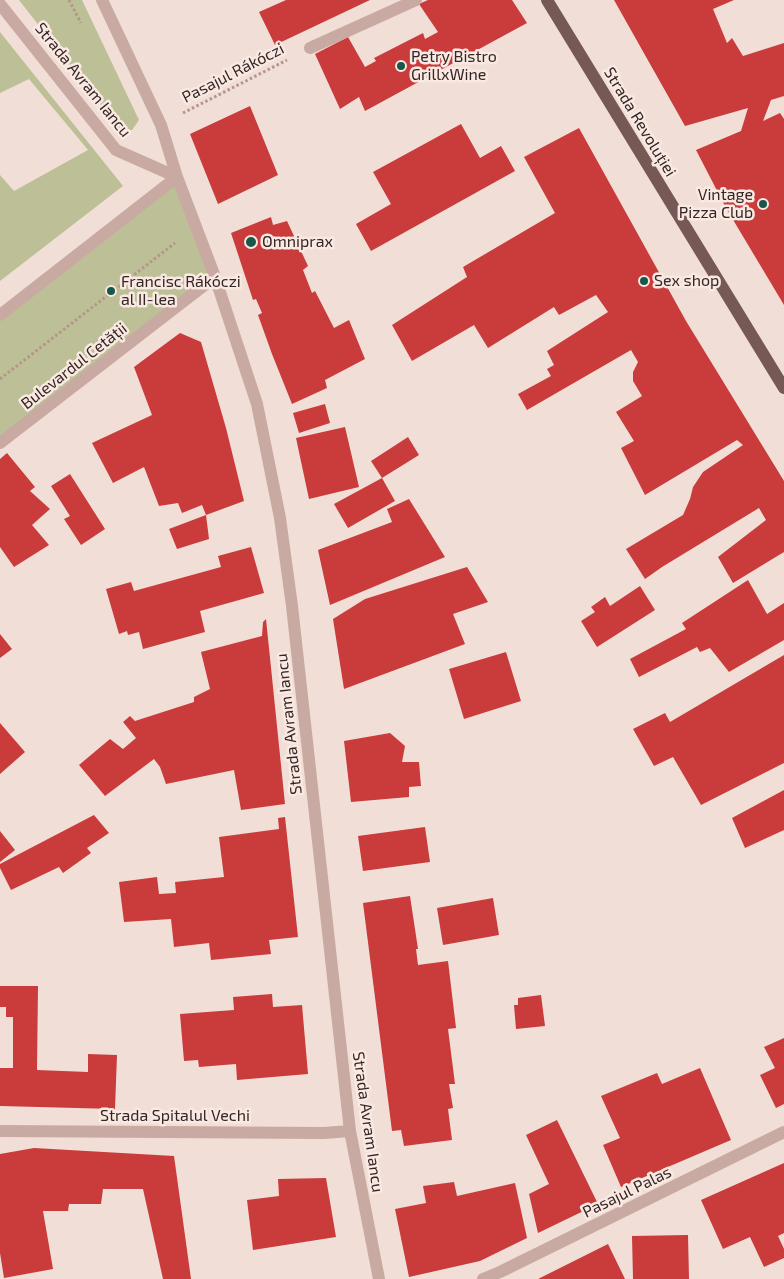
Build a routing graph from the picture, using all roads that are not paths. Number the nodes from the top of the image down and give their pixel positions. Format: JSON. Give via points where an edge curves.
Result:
{"nodes":[{"id":1,"x":102,"y":0,"type":"edge"},
{"id":2,"x":416,"y":0,"type":"edge"},
{"id":3,"x":547,"y":0,"type":"edge"},
{"id":4,"x":0,"y":4,"type":"edge"},
{"id":5,"x":310,"y":48,"type":"road end"},
{"id":6,"x":178,"y":177,"type":"junction"},
{"id":7,"x":215,"y":277,"type":"junction"},
{"id":8,"x":0,"y":315,"type":"edge"},
{"id":9,"x":784,"y":388,"type":"edge"},
{"id":10,"x":0,"y":443,"type":"edge"},
{"id":11,"x":0,"y":1131,"type":"edge"},
{"id":12,"x":350,"y":1131,"type":"junction"},
{"id":13,"x":784,"y":1132,"type":"edge"},
{"id":14,"x":379,"y":1279,"type":"edge"},
{"id":15,"x":483,"y":1279,"type":"edge"}],
"edges":[{"from":1,"to":6,"type":"street","name":"Strada Avram Iancu","via":[[161,125]]},
{"from":2,"to":5,"type":"street"},
{"from":3,"to":9,"type":"main road","name":"Strada Revoluției"},
{"from":4,"to":6,"type":"street","name":"Strada Avram Iancu","via":[[116,150]]},
{"from":6,"to":7,"type":"street","name":"Strada Avram Iancu"},
{"from":6,"to":8,"type":"street"},
{"from":7,"to":10,"type":"street","name":"Bulevardul Cetății"},
{"from":7,"to":12,"type":"street","name":"Strada Avram Iancu","via":[[258,404],[280,518]]},
{"from":11,"to":12,"type":"street","name":"Strada Spitalul Vechi"},
{"from":12,"to":14,"type":"street","name":"Strada Avram Iancu"},
{"from":13,"to":15,"type":"street","name":"Pasajul Palas"}]}
